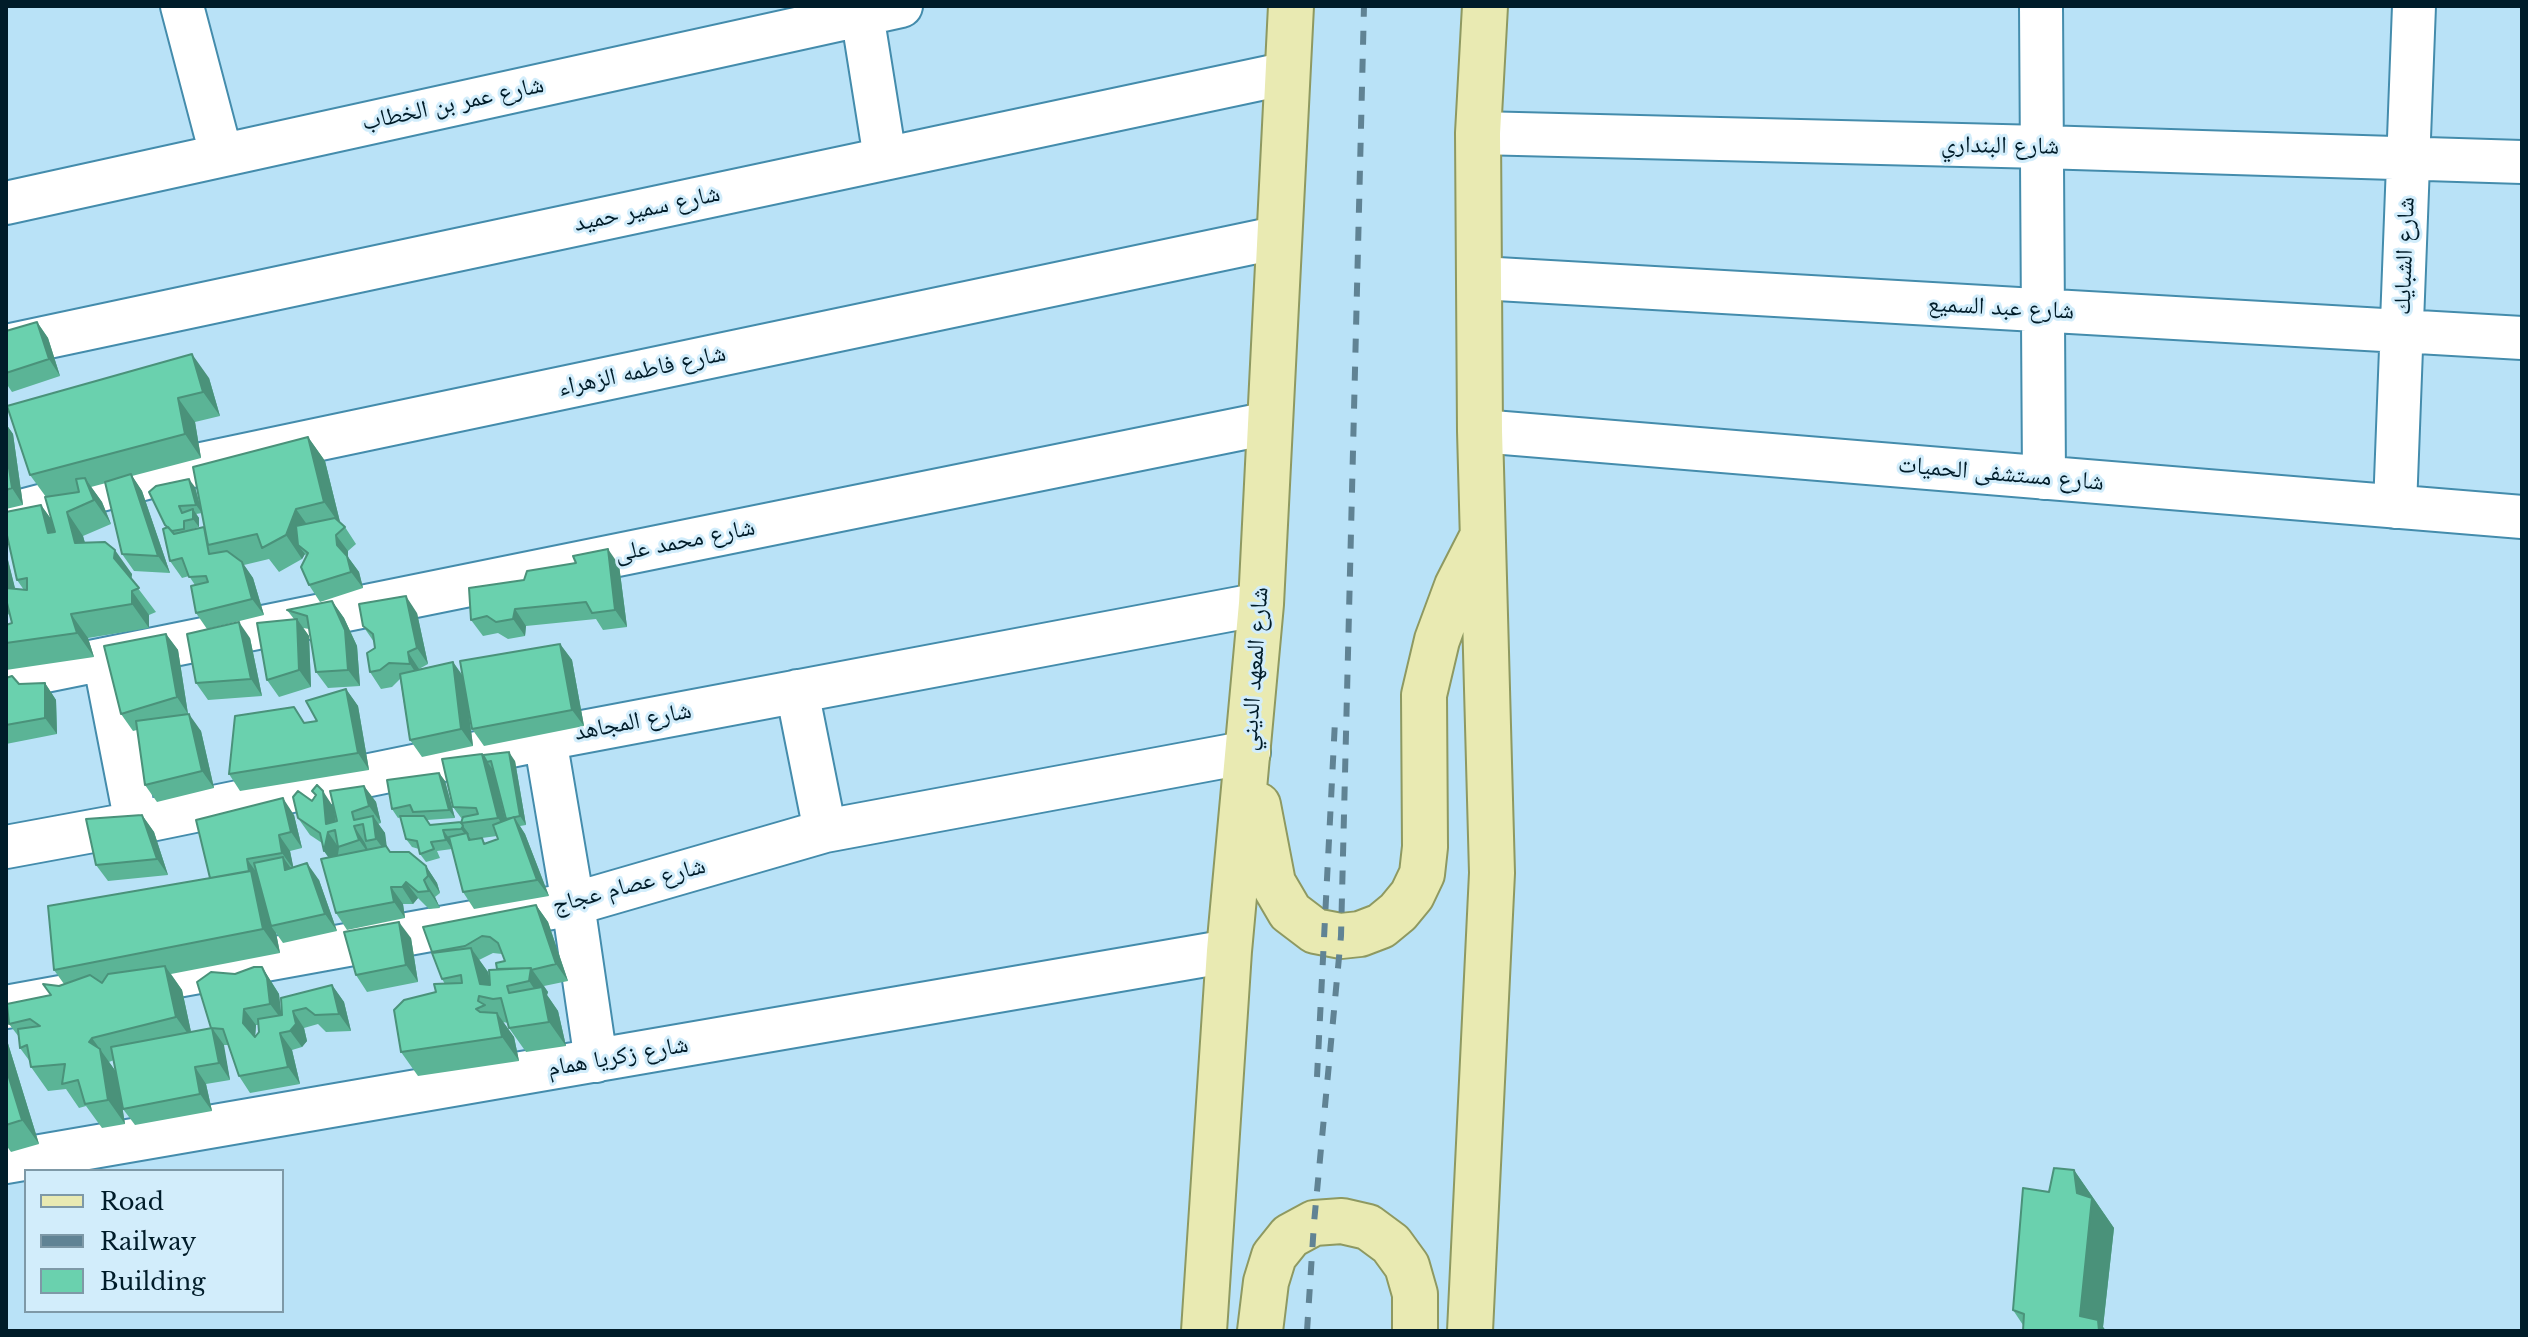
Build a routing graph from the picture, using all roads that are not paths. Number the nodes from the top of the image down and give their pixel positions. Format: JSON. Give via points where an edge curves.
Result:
{"nodes":[{"id":1,"x":1291,"y":6,"type":"edge"},
{"id":2,"x":1485,"y":6,"type":"edge"},
{"id":3,"x":2041,"y":6,"type":"edge"},
{"id":4,"x":2414,"y":6,"type":"edge"},
{"id":5,"x":190,"y":8,"type":"edge"},
{"id":6,"x":882,"y":10,"type":"edge"},
{"id":7,"x":1288,"y":73,"type":"junction"},
{"id":8,"x":1478,"y":133,"type":"junction"},
{"id":9,"x":2042,"y":147,"type":"junction"},
{"id":10,"x":221,"y":154,"type":"junction"},
{"id":11,"x":885,"y":158,"type":"junction"},
{"id":12,"x":2408,"y":158,"type":"junction"},
{"id":13,"x":2522,"y":162,"type":"edge"},
{"id":14,"x":6,"y":203,"type":"edge"},
{"id":15,"x":1280,"y":237,"type":"junction"},
{"id":16,"x":1480,"y":278,"type":"junction"},
{"id":17,"x":2043,"y":311,"type":"junction"},
{"id":18,"x":2402,"y":331,"type":"junction"},
{"id":19,"x":2522,"y":338,"type":"edge"},
{"id":20,"x":6,"y":346,"type":"edge"},
{"id":21,"x":1269,"y":423,"type":"junction"},
{"id":22,"x":1480,"y":431,"type":"junction"},
{"id":23,"x":2044,"y":478,"type":"junction"},
{"id":24,"x":2395,"y":507,"type":"junction"},
{"id":25,"x":6,"y":515,"type":"edge"},
{"id":26,"x":2522,"y":517,"type":"edge"},
{"id":27,"x":1483,"y":536,"type":"junction"},
{"id":28,"x":1261,"y":604,"type":"junction"},
{"id":29,"x":104,"y":659,"type":"junction"},
{"id":30,"x":6,"y":679,"type":"edge"},
{"id":31,"x":797,"y":691,"type":"junction"},
{"id":32,"x":545,"y":739,"type":"junction"},
{"id":33,"x":1249,"y":752,"type":"junction"},
{"id":34,"x":136,"y":823,"type":"junction"},
{"id":35,"x":825,"y":831,"type":"junction"},
{"id":36,"x":6,"y":847,"type":"edge"},
{"id":37,"x":573,"y":904,"type":"junction"},
{"id":38,"x":1229,"y":951,"type":"junction"},
{"id":39,"x":6,"y":1007,"type":"edge"},
{"id":40,"x":596,"y":1061,"type":"junction"},
{"id":41,"x":6,"y":1162,"type":"edge"},
{"id":42,"x":1204,"y":1331,"type":"edge"},
{"id":43,"x":1260,"y":1331,"type":"edge"},
{"id":44,"x":1415,"y":1331,"type":"edge"},
{"id":45,"x":1470,"y":1331,"type":"edge"}],
"edges":[{"from":1,"to":7,"type":"main road","name":"شارع المعهد الديني"},
{"from":2,"to":8,"type":"main road"},
{"from":3,"to":9,"type":"street"},
{"from":4,"to":12,"type":"street","name":"شارع الشبايك"},
{"from":5,"to":10,"type":"street"},
{"from":6,"to":10,"type":"street","name":"شارع عمر بن الخطاب"},
{"from":6,"to":11,"type":"street"},
{"from":7,"to":11,"type":"street","name":"شارع سمير حميد"},
{"from":7,"to":15,"type":"main road","name":"شارع المعهد الديني"},
{"from":8,"to":9,"type":"street","name":"شارع البنداري"},
{"from":8,"to":16,"type":"main road"},
{"from":9,"to":12,"type":"street","name":"شارع البنداري"},
{"from":9,"to":17,"type":"street"},
{"from":10,"to":14,"type":"street","name":"شارع عمر بن الخطاب"},
{"from":11,"to":20,"type":"street","name":"شارع سمير حميد"},
{"from":12,"to":13,"type":"street","name":"شارع البنداري"},
{"from":12,"to":18,"type":"street","name":"شارع الشبايك"},
{"from":15,"to":21,"type":"main road","name":"شارع المعهد الديني"},
{"from":15,"to":25,"type":"street","name":"شارع فاطمه الزهراء","via":[[192,466]]},
{"from":16,"to":17,"type":"street","name":"شارع عبد السميع"},
{"from":16,"to":22,"type":"main road"},
{"from":17,"to":18,"type":"street","name":"شارع عبد السميع"},
{"from":17,"to":23,"type":"street"},
{"from":18,"to":19,"type":"street","name":"شارع عبد السميع"},
{"from":18,"to":24,"type":"street","name":"شارع الشبايك"},
{"from":21,"to":28,"type":"main road","name":"شارع المعهد الديني"},
{"from":21,"to":29,"type":"street","name":"شارع محمد على"},
{"from":22,"to":23,"type":"street","name":"شارع مستشفى الحميات"},
{"from":22,"to":27,"type":"main road"},
{"from":23,"to":24,"type":"street","name":"شارع مستشفى الحميات"},
{"from":24,"to":26,"type":"street","name":"شارع مستشفى الحميات"},
{"from":27,"to":33,"type":"main road","via":[[1457,586],[1427,681],[1422,874],[1398,912],[1370,930],[1341,936],[1315,931],[1290,912],[1273,883]]},
{"from":27,"to":45,"type":"main road","via":[[1492,873]]},
{"from":28,"to":31,"type":"street","name":"شارع المجاهد"},
{"from":28,"to":33,"type":"main road","name":"شارع المعهد الديني"},
{"from":29,"to":30,"type":"street","name":"شارع محمد على"},
{"from":29,"to":34,"type":"street"},
{"from":31,"to":32,"type":"street","name":"شارع المجاهد"},
{"from":31,"to":35,"type":"street"},
{"from":32,"to":34,"type":"street","name":"شارع المجاهد"},
{"from":32,"to":37,"type":"street"},
{"from":33,"to":35,"type":"street","name":"شارع عصام عجاج"},
{"from":33,"to":38,"type":"main road","name":"شارع المعهد الديني"},
{"from":34,"to":36,"type":"street","name":"شارع المجاهد"},
{"from":35,"to":37,"type":"street","name":"شارع عصام عجاج"},
{"from":37,"to":39,"type":"street","name":"شارع عصام عجاج"},
{"from":37,"to":40,"type":"street"},
{"from":38,"to":40,"type":"street","name":"شارع زكريا همام"},
{"from":38,"to":42,"type":"main road","name":"شارع المعهد الديني"},
{"from":40,"to":41,"type":"street","name":"شارع زكريا همام"},
{"from":43,"to":44,"type":"main road","via":[[1274,1256],[1290,1236],[1314,1223],[1342,1221],[1368,1227],[1391,1244],[1407,1266],[1415,1294]]}]}
